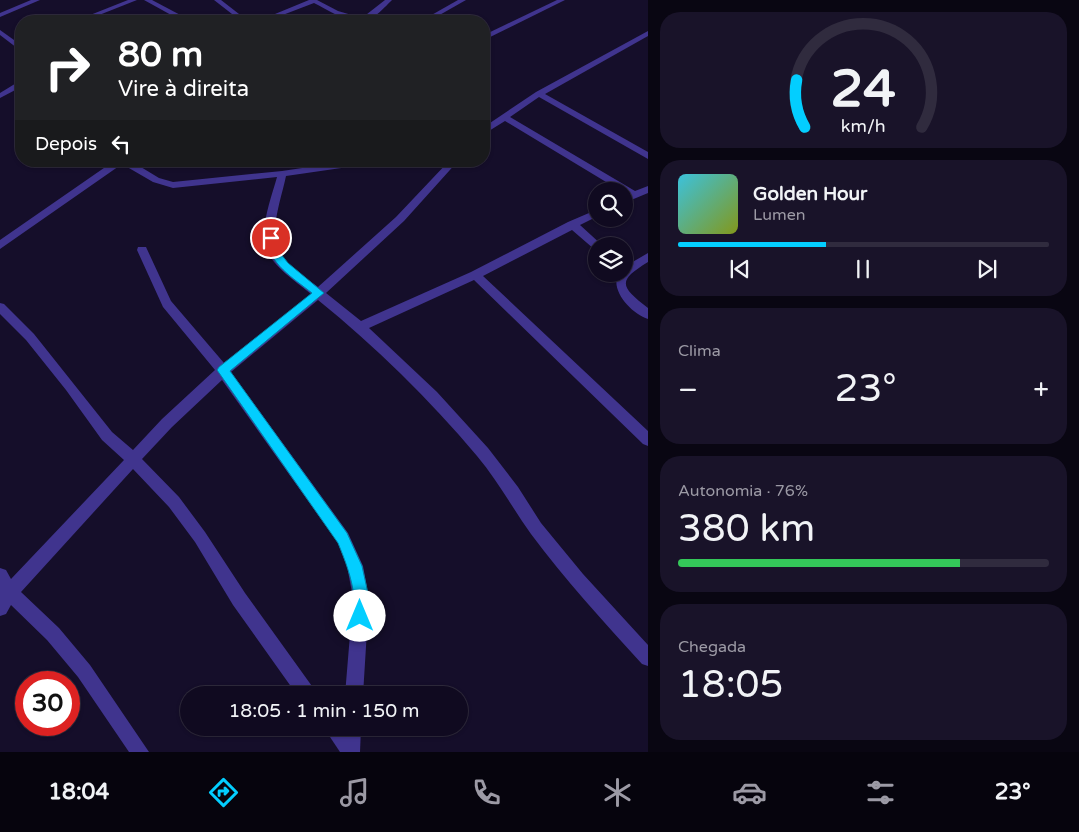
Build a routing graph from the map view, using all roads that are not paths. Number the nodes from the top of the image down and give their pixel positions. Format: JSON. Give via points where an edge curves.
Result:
{"nodes":[{"id":1,"x":37,"y":0,"type":"edge"},
{"id":2,"x":134,"y":0,"type":"edge"},
{"id":3,"x":146,"y":0,"type":"edge"},
{"id":4,"x":217,"y":0,"type":"edge"},
{"id":5,"x":313,"y":0,"type":"edge"},
{"id":6,"x":388,"y":0,"type":"edge"},
{"id":7,"x":463,"y":0,"type":"edge"},
{"id":8,"x":562,"y":0,"type":"edge"},
{"id":9,"x":0,"y":15,"type":"edge"},
{"id":10,"x":94,"y":15,"type":"edge"},
{"id":11,"x":176,"y":15,"type":"edge"},
{"id":12,"x":237,"y":15,"type":"edge"},
{"id":13,"x":276,"y":15,"type":"edge"},
{"id":14,"x":349,"y":15,"type":"edge"},
{"id":15,"x":370,"y":15,"type":"edge"},
{"id":16,"x":435,"y":15,"type":"edge"},
{"id":17,"x":0,"y":32,"type":"edge"},
{"id":18,"x":648,"y":33,"type":"edge"},
{"id":19,"x":490,"y":35,"type":"edge"},
{"id":20,"x":9,"y":38,"type":"junction"},
{"id":21,"x":0,"y":42,"type":"edge"},
{"id":22,"x":15,"y":43,"type":"edge"},
{"id":23,"x":15,"y":87,"type":"edge"},
{"id":24,"x":538,"y":94,"type":"junction"},
{"id":25,"x":0,"y":96,"type":"edge"},
{"id":26,"x":506,"y":118,"type":"junction"},
{"id":27,"x":490,"y":127,"type":"edge"},
{"id":28,"x":648,"y":156,"type":"edge"},
{"id":29,"x":111,"y":167,"type":"edge"},
{"id":30,"x":134,"y":167,"type":"edge"},
{"id":31,"x":318,"y":167,"type":"edge"},
{"id":32,"x":448,"y":167,"type":"edge"},
{"id":33,"x":282,"y":174,"type":"junction"},
{"id":34,"x":648,"y":189,"type":"edge"},
{"id":35,"x":634,"y":195,"type":"joint"},
{"id":36,"x":588,"y":217,"type":"edge"},
{"id":37,"x":572,"y":224,"type":"junction"},
{"id":38,"x":588,"y":238,"type":"edge"},
{"id":39,"x":0,"y":245,"type":"edge"},
{"id":40,"x":142,"y":250,"type":"dead end"},
{"id":41,"x":648,"y":257,"type":"edge"},
{"id":42,"x":633,"y":266,"type":"edge"},
{"id":43,"x":474,"y":274,"type":"junction"},
{"id":44,"x":620,"y":282,"type":"edge"},
{"id":45,"x":319,"y":293,"type":"junction"},
{"id":46,"x":0,"y":307,"type":"edge"},
{"id":47,"x":648,"y":315,"type":"edge"},
{"id":48,"x":359,"y":327,"type":"junction"},
{"id":49,"x":223,"y":370,"type":"junction"},
{"id":50,"x":648,"y":440,"type":"edge"},
{"id":51,"x":132,"y":458,"type":"junction"},
{"id":52,"x":0,"y":576,"type":"edge"},
{"id":53,"x":10,"y":592,"type":"junction"},
{"id":54,"x":0,"y":608,"type":"edge"},
{"id":55,"x":648,"y":658,"type":"edge"},
{"id":56,"x":301,"y":686,"type":"edge"},
{"id":57,"x":355,"y":686,"type":"edge"},
{"id":58,"x":339,"y":736,"type":"edge"},
{"id":59,"x":352,"y":736,"type":"edge"},
{"id":60,"x":351,"y":751,"type":"edge"},
{"id":61,"x":140,"y":752,"type":"edge"}],
"edges":[{"from":1,"to":9,"type":"street"},
{"from":2,"to":10,"type":"street"},
{"from":3,"to":11,"type":"street"},
{"from":4,"to":12,"type":"street"},
{"from":5,"to":13,"type":"street"},
{"from":5,"to":14,"type":"street"},
{"from":6,"to":15,"type":"street"},
{"from":7,"to":16,"type":"street"},
{"from":8,"to":19,"type":"street"},
{"from":17,"to":20,"type":"street"},
{"from":18,"to":24,"type":"street"},
{"from":20,"to":21,"type":"street"},
{"from":20,"to":22,"type":"street"},
{"from":23,"to":25,"type":"street"},
{"from":24,"to":26,"type":"street"},
{"from":24,"to":28,"type":"street"},
{"from":26,"to":27,"type":"street"},
{"from":26,"to":35,"type":"street"},
{"from":29,"to":39,"type":"street"},
{"from":30,"to":33,"type":"street","via":[[156,180],[173,185]]},
{"from":31,"to":33,"type":"street"},
{"from":32,"to":45,"type":"street","via":[[400,219]]},
{"from":33,"to":45,"type":"street","via":[[270,226],[272,250],[284,266]]},
{"from":34,"to":35,"type":"street"},
{"from":36,"to":37,"type":"street"},
{"from":37,"to":38,"type":"street"},
{"from":37,"to":43,"type":"street"},
{"from":40,"to":49,"type":"street","via":[[167,304]]},
{"from":41,"to":42,"type":"street"},
{"from":43,"to":48,"type":"street"},
{"from":43,"to":50,"type":"street"},
{"from":44,"to":47,"type":"street","via":[[630,300]]},
{"from":45,"to":48,"type":"street"},
{"from":45,"to":49,"type":"street"},
{"from":46,"to":51,"type":"street","via":[[70,386],[107,436]]},
{"from":48,"to":55,"type":"street","via":[[432,396],[483,453],[577,580]]},
{"from":49,"to":51,"type":"street"},
{"from":49,"to":57,"type":"street","via":[[343,538],[355,566],[361,598]]},
{"from":51,"to":53,"type":"street"},
{"from":51,"to":56,"type":"street","via":[[174,502]]},
{"from":52,"to":53,"type":"street"},
{"from":53,"to":54,"type":"street"},
{"from":53,"to":61,"type":"street","via":[[54,634]]},
{"from":58,"to":60,"type":"street"},
{"from":59,"to":60,"type":"street"}]}
